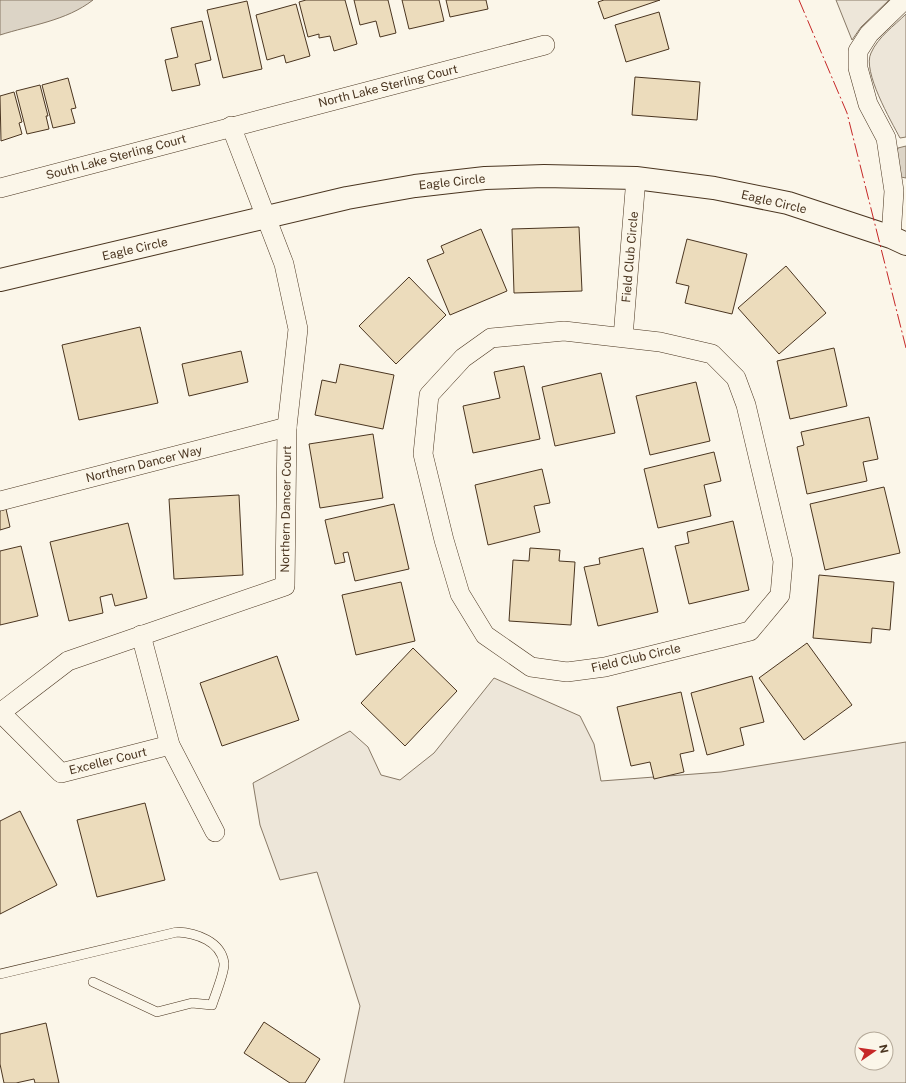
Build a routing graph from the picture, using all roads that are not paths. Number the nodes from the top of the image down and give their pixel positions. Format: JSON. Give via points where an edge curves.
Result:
{"nodes":[{"id":1,"x":904,"y":0,"type":"edge"},
{"id":2,"x":545,"y":45,"type":"dead end"},
{"id":3,"x":231,"y":126,"type":"junction"},
{"id":4,"x":636,"y":178,"type":"junction"},
{"id":5,"x":0,"y":188,"type":"edge"},
{"id":6,"x":267,"y":218,"type":"junction"},
{"id":7,"x":899,"y":240,"type":"edge"},
{"id":8,"x":0,"y":280,"type":"edge"},
{"id":9,"x":623,"y":337,"type":"junction"},
{"id":10,"x":287,"y":427,"type":"junction"},
{"id":11,"x":0,"y":500,"type":"edge"},
{"id":12,"x":141,"y":636,"type":"junction"},
{"id":13,"x":0,"y":712,"type":"edge"},
{"id":14,"x":170,"y":745,"type":"junction"},
{"id":15,"x":215,"y":832,"type":"dead end"},
{"id":16,"x":0,"y":974,"type":"edge"},
{"id":17,"x":93,"y":982,"type":"dead end"}],
"edges":[{"from":1,"to":7,"type":"street","via":[[869,34],[858,51],[858,68],[868,104],[886,138]]},
{"from":2,"to":3,"type":"street","name":"North Lake Sterling Court"},
{"from":3,"to":5,"type":"street","name":"South Lake Sterling Court"},
{"from":3,"to":6,"type":"street","name":"Northern Dancer Court"},
{"from":4,"to":6,"type":"street","name":"Eagle Circle","via":[[485,178],[415,186],[347,198]]},
{"from":4,"to":7,"type":"street","name":"Eagle Circle","via":[[714,188],[788,203]]},
{"from":4,"to":9,"type":"street","name":"Field Club Circle"},
{"from":6,"to":8,"type":"street","name":"Eagle Circle"},
{"from":6,"to":10,"type":"street","name":"Northern Dancer Court","via":[[284,264],[298,329]]},
{"from":9,"to":9,"type":"street","name":"Field Club Circle","via":[[564,332],[491,338],[463,358],[429,395],[423,454],[460,594],[485,635],[531,667],[567,672],[605,667],[750,631],[780,595],[782,561],[746,405],[736,378],[712,354],[660,342]]},
{"from":10,"to":11,"type":"street","name":"Northern Dancer Way"},
{"from":10,"to":12,"type":"street","name":"Northern Dancer Court","via":[[285,586]]},
{"from":12,"to":13,"type":"street","name":"Northern Dancer Court","via":[[68,661]]},
{"from":12,"to":14,"type":"street"},
{"from":13,"to":14,"type":"street","name":"Exceller Court","via":[[61,773]]},
{"from":14,"to":15,"type":"street"},
{"from":16,"to":17,"type":"lane","via":[[177,932],[190,933],[211,942],[220,950],[224,964],[212,1005],[192,1003],[157,1012]]}]}
